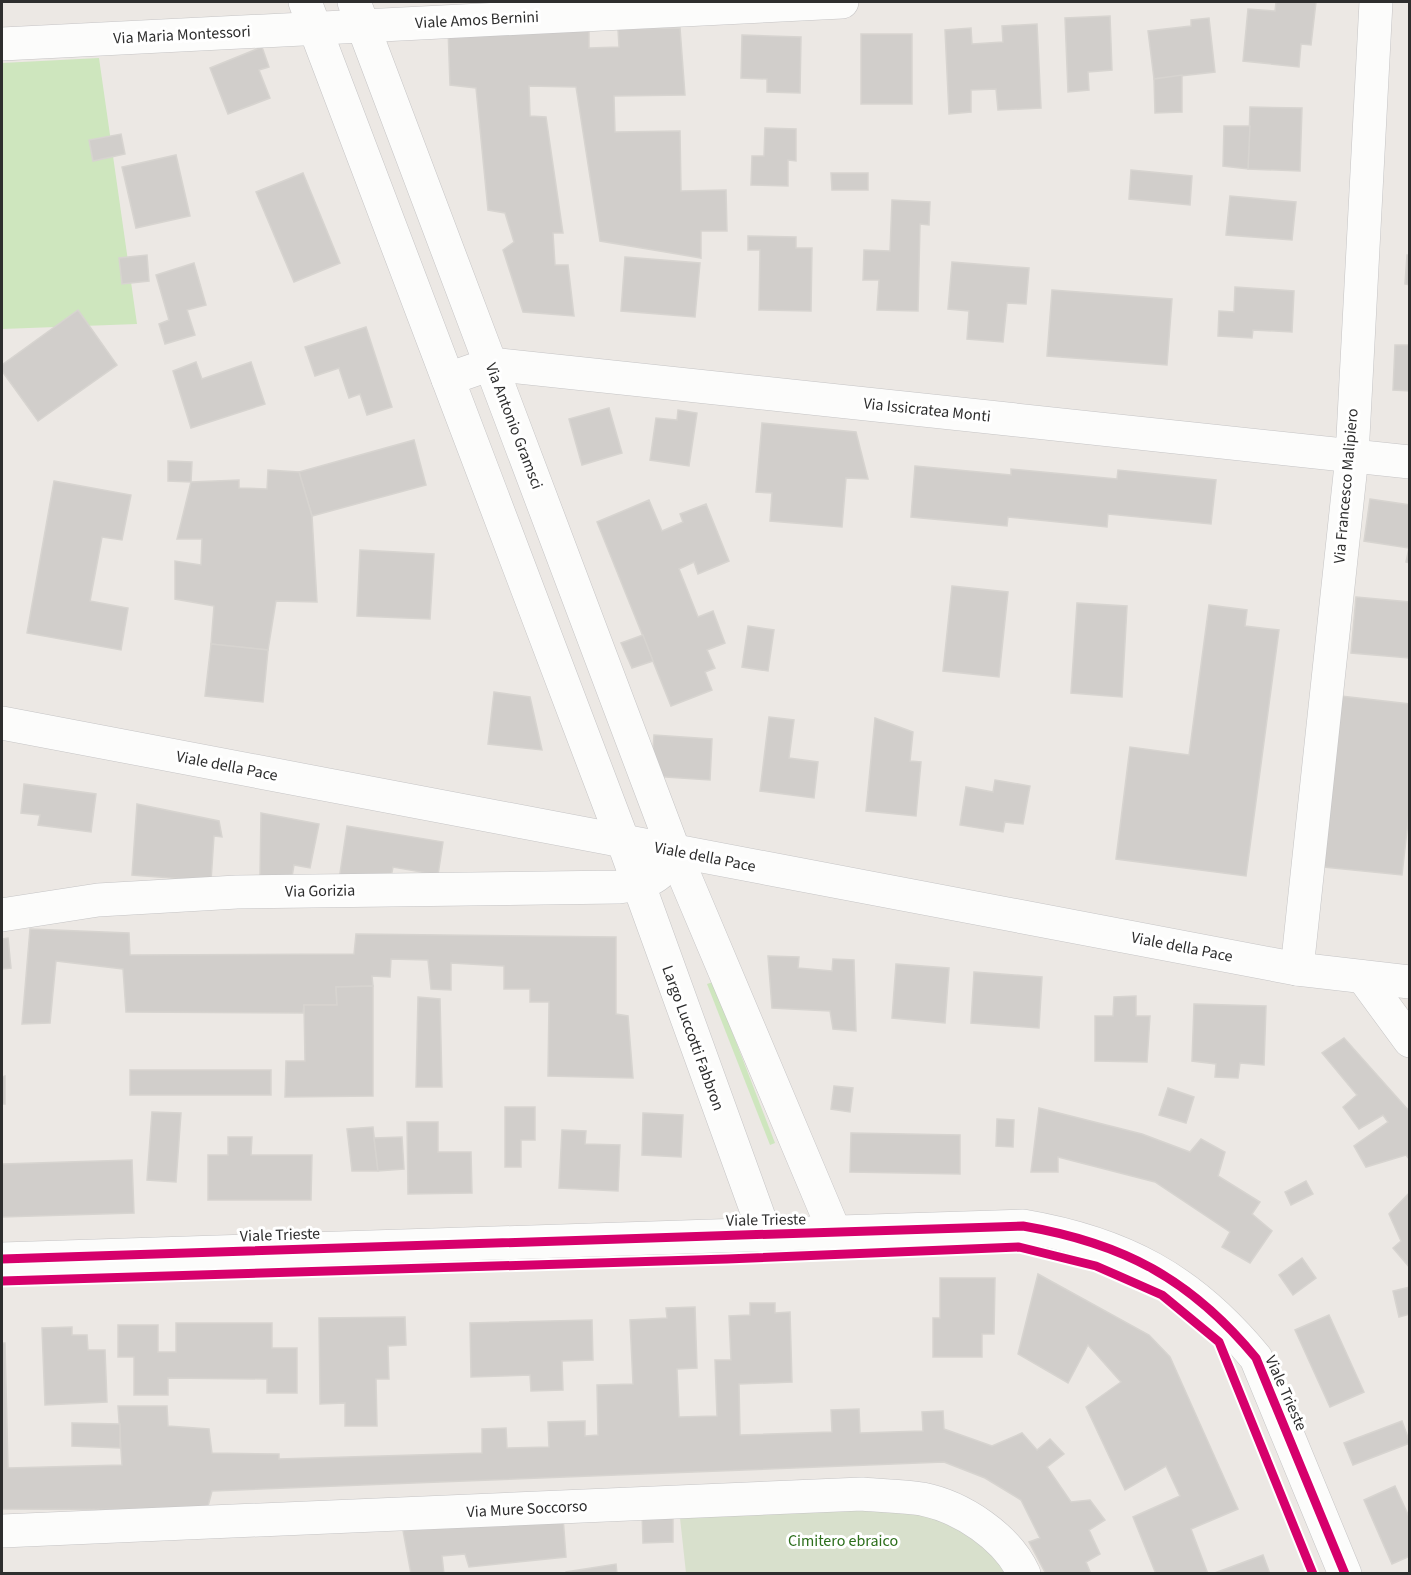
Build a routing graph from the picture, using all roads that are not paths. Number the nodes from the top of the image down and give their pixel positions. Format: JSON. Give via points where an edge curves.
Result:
{"nodes":[{"id":1,"x":842,"y":2,"type":"edge"},
{"id":2,"x":1376,"y":2,"type":"edge"},
{"id":3,"x":358,"y":13,"type":"edge"},
{"id":4,"x":310,"y":15,"type":"edge"},
{"id":5,"x":2,"y":44,"type":"edge"},
{"id":6,"x":491,"y":364,"type":"junction"},
{"id":7,"x":448,"y":379,"type":"junction"},
{"id":8,"x":1352,"y":456,"type":"junction"},
{"id":9,"x":1410,"y":462,"type":"edge"},
{"id":10,"x":2,"y":723,"type":"edge"},
{"id":11,"x":623,"y":841,"type":"junction"},
{"id":12,"x":674,"y":851,"type":"junction"},
{"id":13,"x":639,"y":885,"type":"junction"},
{"id":14,"x":2,"y":915,"type":"edge"},
{"id":15,"x":1297,"y":969,"type":"junction"},
{"id":16,"x":1363,"y":977,"type":"junction"},
{"id":17,"x":1410,"y":982,"type":"edge"},
{"id":18,"x":1410,"y":1041,"type":"edge"},
{"id":19,"x":835,"y":1233,"type":"junction"},
{"id":20,"x":765,"y":1234,"type":"junction"},
{"id":21,"x":2,"y":1259,"type":"edge"},
{"id":22,"x":2,"y":1531,"type":"edge"},
{"id":23,"x":1024,"y":1574,"type":"edge"},
{"id":24,"x":1345,"y":1574,"type":"edge"}],
"edges":[{"from":1,"to":3,"type":"street","name":"Viale Amos Bernini"},
{"from":2,"to":8,"type":"street","name":"Via Francesco Malipiero"},
{"from":3,"to":4,"type":"street","name":"Via Maria Montessori"},
{"from":3,"to":6,"type":"street","name":"Via Antonio Gramsci"},
{"from":4,"to":5,"type":"street","name":"Via Maria Montessori"},
{"from":4,"to":7,"type":"street"},
{"from":6,"to":7,"type":"street","name":"Via Issicratea Monti"},
{"from":6,"to":8,"type":"street","name":"Via Issicratea Monti"},
{"from":6,"to":12,"type":"street","name":"Via Antonio Gramsci"},
{"from":7,"to":11,"type":"street"},
{"from":8,"to":9,"type":"street","name":"Via Issicratea Monti"},
{"from":8,"to":15,"type":"street","name":"Via Francesco Malipiero"},
{"from":10,"to":11,"type":"street","name":"Viale della Pace"},
{"from":11,"to":12,"type":"street","name":"Viale della Pace"},
{"from":11,"to":13,"type":"street","name":"Largo Luccotti Fabbron"},
{"from":12,"to":13,"type":"street","via":[[668,868]]},
{"from":12,"to":15,"type":"street","name":"Viale della Pace"},
{"from":12,"to":19,"type":"street"},
{"from":13,"to":14,"type":"street","name":"Via Gorizia","via":[[237,892],[98,900]]},
{"from":13,"to":20,"type":"street","name":"Largo Luccotti Fabbron"},
{"from":15,"to":16,"type":"street","name":"Viale della Pace"},
{"from":16,"to":17,"type":"street","name":"Viale della Pace"},
{"from":16,"to":18,"type":"street"},
{"from":19,"to":20,"type":"street","name":"Viale Trieste"},
{"from":19,"to":24,"type":"street","name":"Viale Trieste","via":[[1023,1226],[1106,1245],[1176,1281],[1206,1303],[1256,1358]]},
{"from":20,"to":21,"type":"street","name":"Viale Trieste"},
{"from":22,"to":23,"type":"street","name":"Via Mure Soccorso","via":[[862,1494],[924,1500],[951,1509],[995,1536],[1015,1555]]}]}
